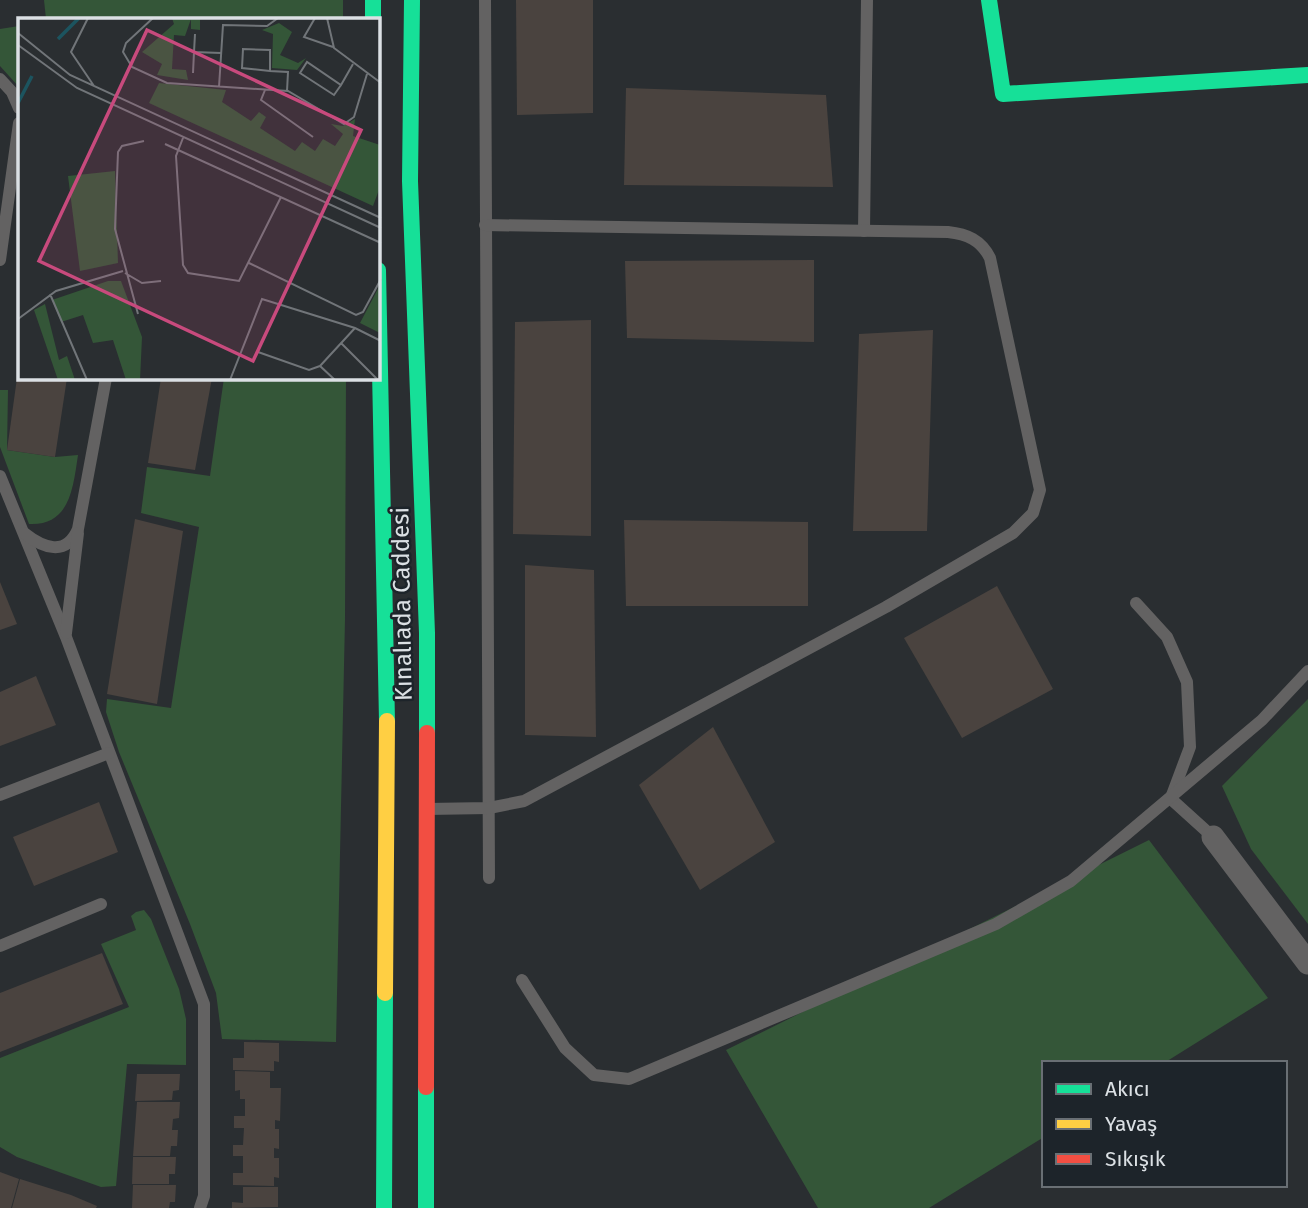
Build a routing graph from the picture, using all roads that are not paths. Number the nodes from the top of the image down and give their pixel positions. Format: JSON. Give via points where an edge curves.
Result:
{"nodes":[{"id":1,"x":373,"y":0,"type":"edge"},
{"id":2,"x":412,"y":0,"type":"edge"},
{"id":3,"x":485,"y":0,"type":"edge"},
{"id":4,"x":867,"y":0,"type":"edge"},
{"id":5,"x":989,"y":0,"type":"edge"},
{"id":6,"x":373,"y":18,"type":"edge"},
{"id":7,"x":1308,"y":75,"type":"edge"},
{"id":8,"x":0,"y":79,"type":"edge"},
{"id":9,"x":18,"y":106,"type":"edge"},
{"id":10,"x":18,"y":130,"type":"edge"},
{"id":11,"x":485,"y":225,"type":"junction"},
{"id":12,"x":864,"y":231,"type":"junction"},
{"id":13,"x":0,"y":260,"type":"edge"},
{"id":14,"x":380,"y":371,"type":"edge"},
{"id":15,"x":106,"y":380,"type":"edge"},
{"id":16,"x":0,"y":476,"type":"edge"},
{"id":17,"x":78,"y":529,"type":"junction"},
{"id":18,"x":23,"y":533,"type":"junction"},
{"id":19,"x":1136,"y":603,"type":"dead end"},
{"id":20,"x":66,"y":637,"type":"junction"},
{"id":21,"x":1308,"y":671,"type":"edge"},
{"id":22,"x":109,"y":752,"type":"junction"},
{"id":23,"x":0,"y":795,"type":"edge"},
{"id":24,"x":1171,"y":799,"type":"junction"},
{"id":25,"x":489,"y":808,"type":"junction"},
{"id":26,"x":427,"y":809,"type":"junction"},
{"id":27,"x":1213,"y":837,"type":"joint"},
{"id":28,"x":489,"y":878,"type":"dead end"},
{"id":29,"x":101,"y":904,"type":"dead end"},
{"id":30,"x":0,"y":945,"type":"edge"},
{"id":31,"x":1308,"y":963,"type":"edge"},
{"id":32,"x":522,"y":980,"type":"dead end"},
{"id":33,"x":200,"y":1208,"type":"edge"},
{"id":34,"x":384,"y":1208,"type":"edge"},
{"id":35,"x":426,"y":1208,"type":"edge"}],
"edges":[{"from":1,"to":6,"type":"main road"},
{"from":2,"to":26,"type":"main road","name":"Kınalıada Caddesi","via":[[410,181],[427,633]]},
{"from":3,"to":11,"type":"lane"},
{"from":4,"to":12,"type":"lane"},
{"from":5,"to":7,"type":"main road","via":[[1003,94]]},
{"from":8,"to":9,"type":"lane"},
{"from":10,"to":13,"type":"lane"},
{"from":11,"to":12,"type":"lane"},
{"from":11,"to":25,"type":"lane"},
{"from":12,"to":25,"type":"lane","via":[[959,233],[985,248],[1040,491],[1033,513],[1013,533],[887,607],[523,802]]},
{"from":14,"to":34,"type":"main road","name":"Kınalıada Caddesi","via":[[387,724]]},
{"from":15,"to":17,"type":"lane"},
{"from":16,"to":18,"type":"lane"},
{"from":17,"to":18,"type":"lane","via":[[73,541],[62,547],[35,542]]},
{"from":17,"to":20,"type":"lane"},
{"from":18,"to":20,"type":"lane"},
{"from":19,"to":24,"type":"lane","via":[[1167,637],[1187,682],[1190,747]]},
{"from":20,"to":22,"type":"lane"},
{"from":21,"to":24,"type":"lane","via":[[1262,720]]},
{"from":22,"to":23,"type":"lane"},
{"from":22,"to":33,"type":"lane","via":[[205,1003],[204,1196]]},
{"from":24,"to":27,"type":"lane"},
{"from":24,"to":32,"type":"lane","via":[[1071,881],[996,924],[629,1079],[594,1075],[565,1048]]},
{"from":25,"to":26,"type":"lane"},
{"from":25,"to":28,"type":"lane"},
{"from":26,"to":35,"type":"main road","name":"Kınalıada Caddesi"},
{"from":27,"to":31,"type":"street"},
{"from":29,"to":30,"type":"lane"}]}
